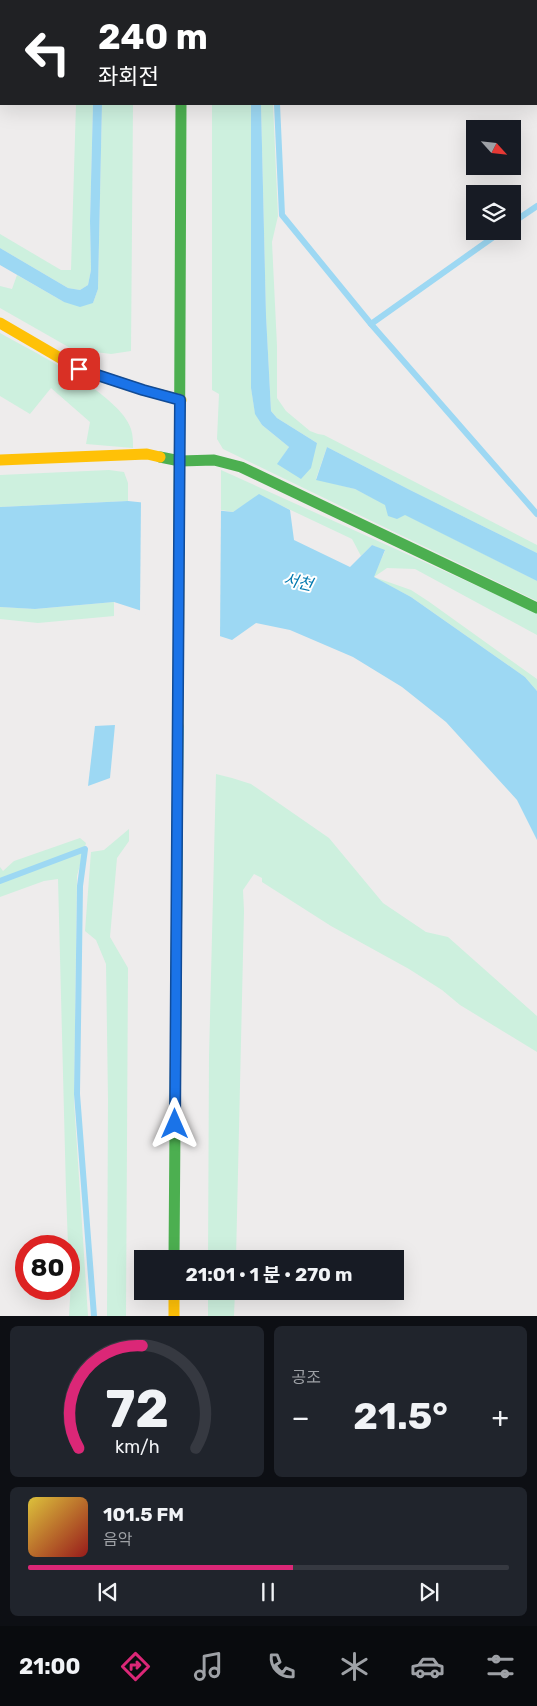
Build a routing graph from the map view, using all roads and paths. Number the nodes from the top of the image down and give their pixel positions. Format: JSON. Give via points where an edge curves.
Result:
{"nodes":[{"id":1,"x":181,"y":105,"type":"edge"},
{"id":2,"x":0,"y":323,"type":"edge"},
{"id":3,"x":180,"y":400,"type":"junction"},
{"id":4,"x":0,"y":460,"type":"edge"},
{"id":5,"x":180,"y":462,"type":"junction"},
{"id":6,"x":537,"y":608,"type":"edge"},
{"id":7,"x":174,"y":1250,"type":"edge"},
{"id":8,"x":174,"y":1300,"type":"edge"},
{"id":9,"x":174,"y":1316,"type":"edge"}],
"edges":[{"from":1,"to":3,"type":"main road"},
{"from":2,"to":3,"type":"main road","via":[[79,369]]},
{"from":3,"to":5,"type":"main road"},
{"from":4,"to":5,"type":"main road","via":[[147,454]]},
{"from":5,"to":6,"type":"main road","via":[[214,460],[241,467]]},
{"from":5,"to":7,"type":"main road"},
{"from":8,"to":9,"type":"main road"}]}
